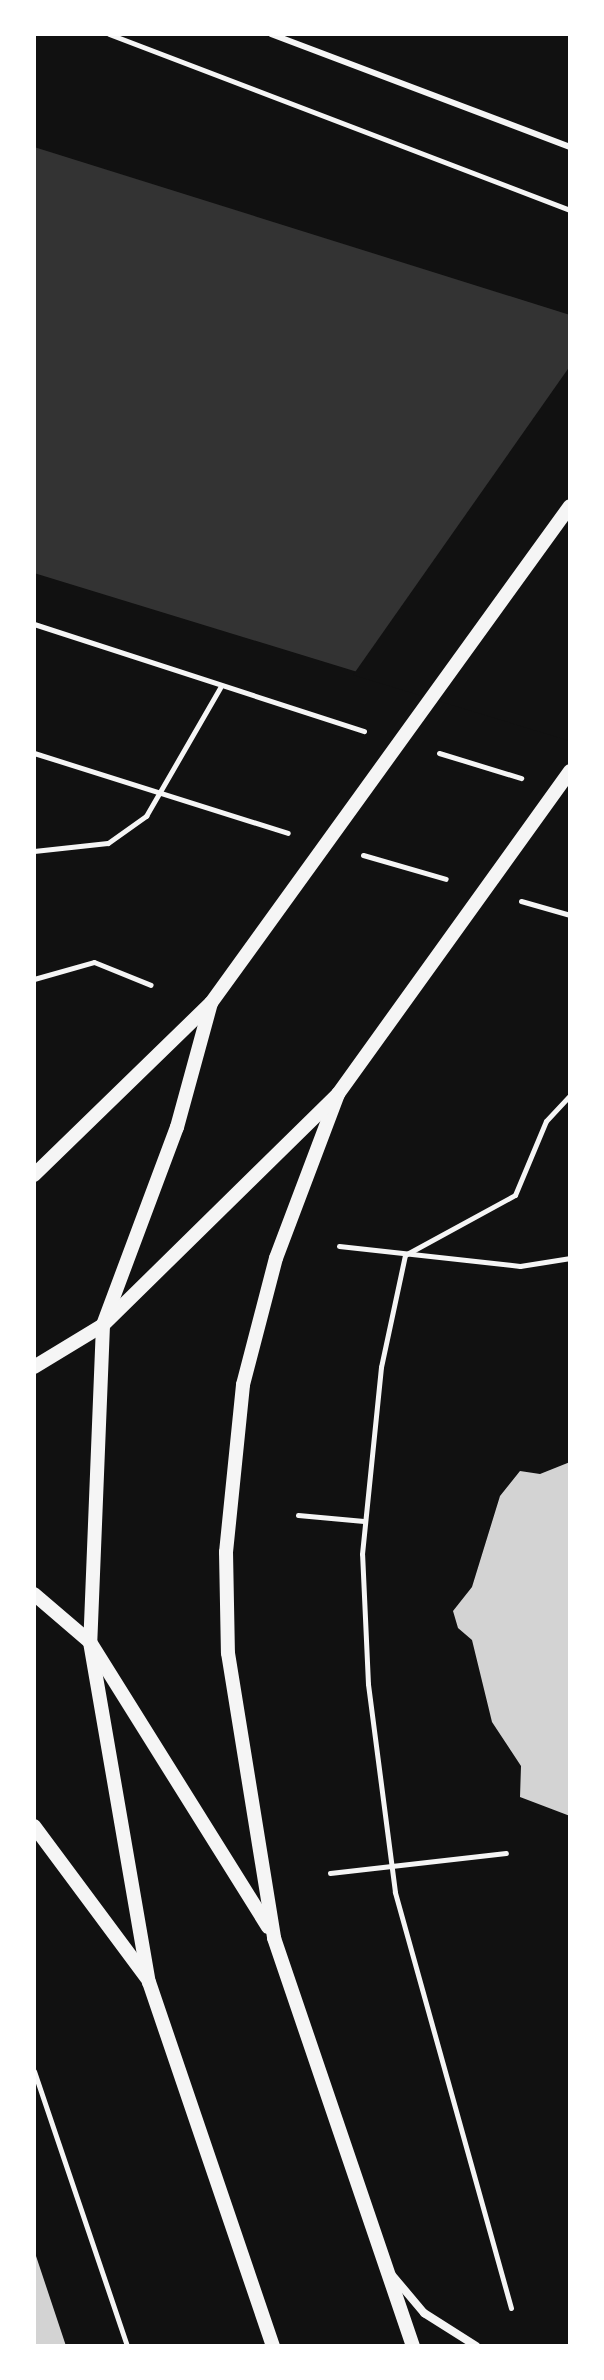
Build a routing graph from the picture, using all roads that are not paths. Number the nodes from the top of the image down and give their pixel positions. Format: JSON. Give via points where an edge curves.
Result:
{"nodes":[{"id":1,"x":271,"y":34,"type":"edge"},
{"id":2,"x":570,"y":147,"type":"edge"},
{"id":3,"x":570,"y":506,"type":"edge"},
{"id":4,"x":570,"y":771,"type":"edge"},
{"id":5,"x":211,"y":1003,"type":"junction"},
{"id":6,"x":338,"y":1094,"type":"junction"},
{"id":7,"x":34,"y":1175,"type":"edge"},
{"id":8,"x":103,"y":1325,"type":"junction"},
{"id":9,"x":34,"y":1367,"type":"edge"},
{"id":10,"x":34,"y":1594,"type":"edge"},
{"id":11,"x":90,"y":1642,"type":"junction"},
{"id":12,"x":34,"y":1826,"type":"edge"},
{"id":13,"x":274,"y":1938,"type":"junction"},
{"id":14,"x":149,"y":1982,"type":"junction"},
{"id":15,"x":385,"y":2267,"type":"junction"},
{"id":16,"x":273,"y":2346,"type":"edge"},
{"id":17,"x":413,"y":2346,"type":"edge"},
{"id":18,"x":476,"y":2346,"type":"edge"}],
"edges":[{"from":1,"to":2,"type":"lane"},
{"from":3,"to":5,"type":"street"},
{"from":4,"to":6,"type":"street"},
{"from":5,"to":7,"type":"street"},
{"from":5,"to":8,"type":"street","via":[[177,1127]]},
{"from":6,"to":8,"type":"street"},
{"from":6,"to":13,"type":"street","via":[[258,1314],[231,1485],[228,1653]]},
{"from":8,"to":9,"type":"street"},
{"from":8,"to":11,"type":"street"},
{"from":10,"to":11,"type":"street"},
{"from":11,"to":13,"type":"street"},
{"from":11,"to":14,"type":"street"},
{"from":12,"to":14,"type":"street"},
{"from":13,"to":15,"type":"street"},
{"from":14,"to":16,"type":"street"},
{"from":15,"to":17,"type":"street"},
{"from":15,"to":18,"type":"street","via":[[424,2313]]}]}
